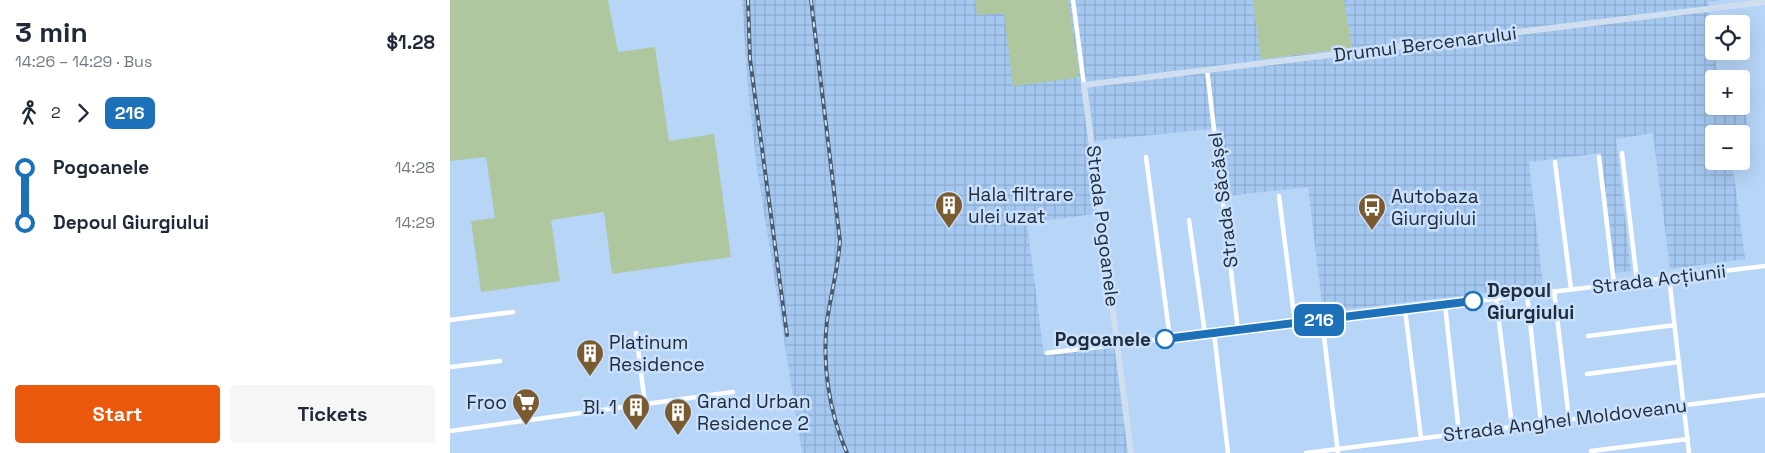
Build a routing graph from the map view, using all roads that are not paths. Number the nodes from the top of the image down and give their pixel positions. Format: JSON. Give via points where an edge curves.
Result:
{"nodes":[{"id":1,"x":1073,"y":0,"type":"edge"},
{"id":2,"x":1765,"y":2,"type":"edge"},
{"id":3,"x":1207,"y":70,"type":"junction"},
{"id":4,"x":1084,"y":85,"type":"junction"},
{"id":5,"x":1622,"y":153,"type":"dead end"},
{"id":6,"x":1599,"y":157,"type":"dead end"},
{"id":7,"x":1146,"y":158,"type":"dead end"},
{"id":8,"x":1556,"y":162,"type":"dead end"},
{"id":9,"x":1279,"y":196,"type":"dead end"},
{"id":10,"x":1189,"y":220,"type":"dead end"},
{"id":11,"x":1765,"y":266,"type":"edge"},
{"id":12,"x":1669,"y":277,"type":"junction"},
{"id":13,"x":1637,"y":281,"type":"junction"},
{"id":14,"x":1614,"y":284,"type":"junction"},
{"id":15,"x":1571,"y":289,"type":"junction"},
{"id":16,"x":1554,"y":291,"type":"junction"},
{"id":17,"x":1527,"y":294,"type":"junction"},
{"id":18,"x":1496,"y":298,"type":"junction"},
{"id":19,"x":1445,"y":305,"type":"junction"},
{"id":20,"x":1405,"y":310,"type":"junction"},
{"id":21,"x":513,"y":312,"type":"dead end"},
{"id":22,"x":450,"y":320,"type":"edge"},
{"id":23,"x":1322,"y":320,"type":"junction"},
{"id":24,"x":1295,"y":323,"type":"junction"},
{"id":25,"x":1675,"y":325,"type":"junction"},
{"id":26,"x":1238,"y":330,"type":"junction"},
{"id":27,"x":636,"y":333,"type":"dead end"},
{"id":28,"x":1214,"y":333,"type":"junction"},
{"id":29,"x":1205,"y":334,"type":"junction"},
{"id":30,"x":1588,"y":336,"type":"dead end"},
{"id":31,"x":1170,"y":339,"type":"junction"},
{"id":32,"x":1119,"y":345,"type":"junction"},
{"id":33,"x":1047,"y":352,"type":"dead end"},
{"id":34,"x":500,"y":361,"type":"dead end"},
{"id":35,"x":1679,"y":362,"type":"junction"},
{"id":36,"x":450,"y":367,"type":"edge"},
{"id":37,"x":1587,"y":374,"type":"dead end"},
{"id":38,"x":733,"y":392,"type":"dead end"},
{"id":39,"x":1765,"y":395,"type":"edge"},
{"id":40,"x":645,"y":404,"type":"junction"},
{"id":41,"x":1684,"y":406,"type":"junction"},
{"id":42,"x":1569,"y":420,"type":"junction"},
{"id":43,"x":1541,"y":423,"type":"junction"},
{"id":44,"x":1512,"y":426,"type":"junction"},
{"id":45,"x":450,"y":431,"type":"edge"},
{"id":46,"x":1459,"y":433,"type":"junction"},
{"id":47,"x":1421,"y":438,"type":"junction"},
{"id":48,"x":1688,"y":439,"type":"junction"},
{"id":49,"x":1338,"y":451,"type":"edge"},
{"id":50,"x":1591,"y":452,"type":"edge"},
{"id":51,"x":1131,"y":453,"type":"edge"},
{"id":52,"x":1228,"y":453,"type":"edge"},
{"id":53,"x":1306,"y":453,"type":"edge"},
{"id":54,"x":1689,"y":453,"type":"edge"}],
"edges":[{"from":1,"to":4,"type":"street","name":"Strada Pogoanele"},
{"from":2,"to":3,"type":"street","name":"Drumul Bercenarului"},
{"from":3,"to":4,"type":"street","name":"Drumul Bercenarului"},
{"from":3,"to":26,"type":"street","name":"Strada Săcășel"},
{"from":4,"to":32,"type":"street","name":"Strada Pogoanele"},
{"from":5,"to":13,"type":"street"},
{"from":6,"to":14,"type":"street"},
{"from":7,"to":31,"type":"street"},
{"from":8,"to":15,"type":"street"},
{"from":9,"to":24,"type":"street"},
{"from":10,"to":29,"type":"street"},
{"from":11,"to":12,"type":"street","name":"Strada Acțiunii"},
{"from":12,"to":13,"type":"street","name":"Strada Acțiunii"},
{"from":12,"to":25,"type":"street"},
{"from":13,"to":14,"type":"street","name":"Strada Acțiunii"},
{"from":14,"to":15,"type":"street","name":"Strada Acțiunii"},
{"from":15,"to":16,"type":"street","name":"Strada Acțiunii"},
{"from":16,"to":17,"type":"street","name":"Strada Acțiunii"},
{"from":16,"to":42,"type":"street"},
{"from":17,"to":18,"type":"street","name":"Strada Acțiunii"},
{"from":17,"to":43,"type":"street"},
{"from":18,"to":19,"type":"street","name":"Strada Acțiunii"},
{"from":18,"to":44,"type":"street"},
{"from":19,"to":20,"type":"street","name":"Strada Acțiunii"},
{"from":19,"to":46,"type":"street"},
{"from":20,"to":23,"type":"street","name":"Strada Acțiunii"},
{"from":20,"to":47,"type":"street"},
{"from":21,"to":22,"type":"street"},
{"from":23,"to":24,"type":"street","name":"Strada Acțiunii"},
{"from":23,"to":49,"type":"street"},
{"from":24,"to":26,"type":"street","name":"Strada Acțiunii"},
{"from":25,"to":30,"type":"street"},
{"from":25,"to":35,"type":"street"},
{"from":26,"to":28,"type":"street","name":"Strada Acțiunii"},
{"from":27,"to":40,"type":"street"},
{"from":28,"to":29,"type":"street","name":"Strada Acțiunii"},
{"from":28,"to":52,"type":"street"},
{"from":29,"to":31,"type":"street","name":"Strada Acțiunii"},
{"from":31,"to":32,"type":"street","name":"Strada Acțiunii"},
{"from":32,"to":33,"type":"street","name":"Strada Acțiunii"},
{"from":32,"to":51,"type":"street","name":"Strada Pogoanele"},
{"from":34,"to":36,"type":"street"},
{"from":35,"to":37,"type":"street"},
{"from":35,"to":41,"type":"street"},
{"from":38,"to":40,"type":"street"},
{"from":39,"to":41,"type":"street","name":"Strada Anghel Moldoveanu"},
{"from":40,"to":45,"type":"street"},
{"from":41,"to":42,"type":"street","name":"Strada Anghel Moldoveanu"},
{"from":41,"to":48,"type":"street"},
{"from":42,"to":43,"type":"street","name":"Strada Anghel Moldoveanu"},
{"from":43,"to":44,"type":"street","name":"Strada Anghel Moldoveanu"},
{"from":44,"to":46,"type":"street","name":"Strada Anghel Moldoveanu"},
{"from":46,"to":47,"type":"street","name":"Strada Anghel Moldoveanu"},
{"from":47,"to":49,"type":"street","name":"Strada Anghel Moldoveanu"},
{"from":48,"to":50,"type":"street"},
{"from":48,"to":54,"type":"street"},
{"from":49,"to":53,"type":"street","name":"Strada Anghel Moldoveanu"}]}
